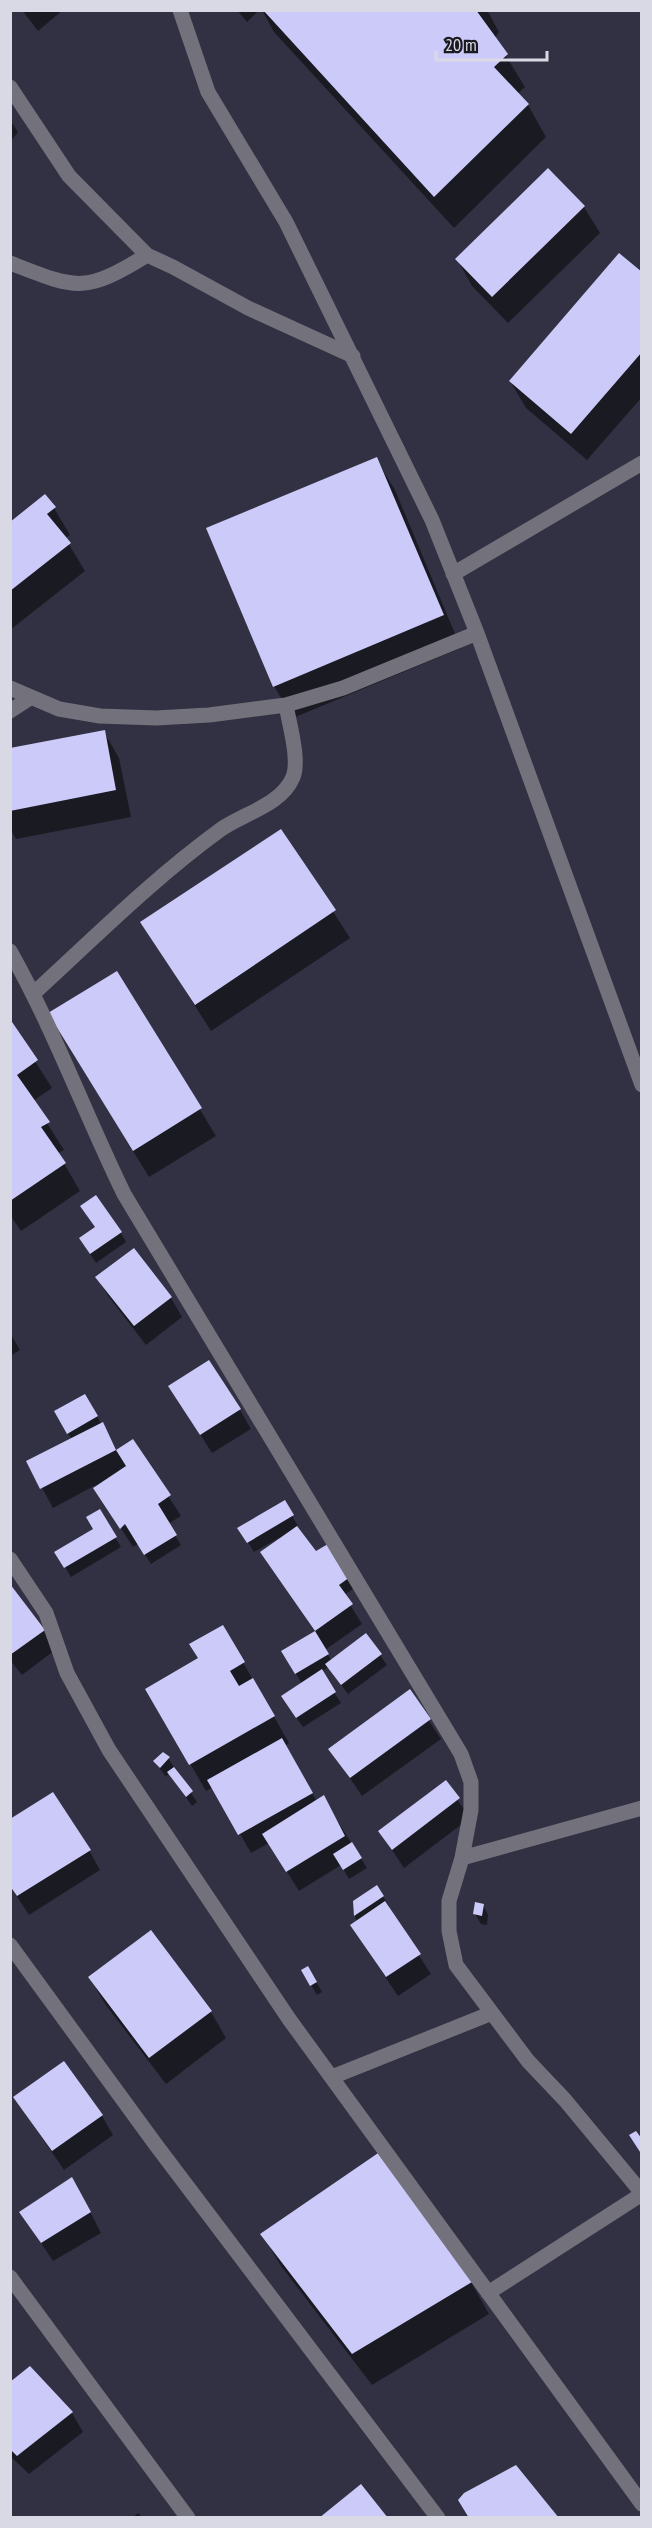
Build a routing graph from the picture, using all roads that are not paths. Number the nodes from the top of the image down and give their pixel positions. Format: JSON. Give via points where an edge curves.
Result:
{"nodes":[{"id":1,"x":180,"y":10,"type":"edge"},
{"id":2,"x":10,"y":87,"type":"edge"},
{"id":3,"x":147,"y":255,"type":"junction"},
{"id":4,"x":10,"y":263,"type":"edge"},
{"id":5,"x":353,"y":357,"type":"junction"},
{"id":6,"x":642,"y":463,"type":"edge"},
{"id":7,"x":453,"y":574,"type":"junction"},
{"id":8,"x":477,"y":633,"type":"junction"},
{"id":9,"x":10,"y":688,"type":"edge"},
{"id":10,"x":30,"y":698,"type":"junction"},
{"id":11,"x":286,"y":705,"type":"junction"},
{"id":12,"x":10,"y":711,"type":"edge"},
{"id":13,"x":10,"y":951,"type":"edge"},
{"id":14,"x":34,"y":993,"type":"junction"},
{"id":15,"x":642,"y":1085,"type":"edge"},
{"id":16,"x":10,"y":1559,"type":"edge"},
{"id":17,"x":642,"y":1808,"type":"edge"},
{"id":18,"x":462,"y":1858,"type":"junction"},
{"id":19,"x":10,"y":1945,"type":"edge"},
{"id":20,"x":492,"y":2013,"type":"junction"},
{"id":21,"x":332,"y":2077,"type":"junction"},
{"id":22,"x":642,"y":2193,"type":"edge"},
{"id":23,"x":10,"y":2277,"type":"edge"},
{"id":24,"x":488,"y":2293,"type":"junction"},
{"id":25,"x":642,"y":2504,"type":"edge"},
{"id":26,"x":188,"y":2517,"type":"edge"},
{"id":27,"x":438,"y":2517,"type":"edge"}],
"edges":[{"from":1,"to":5,"type":"street","via":[[208,92],[286,222]]},
{"from":2,"to":3,"type":"street","via":[[69,176]]},
{"from":3,"to":4,"type":"street","via":[[95,283],[55,280]]},
{"from":3,"to":5,"type":"street"},
{"from":5,"to":7,"type":"street","via":[[432,520]]},
{"from":6,"to":7,"type":"street"},
{"from":7,"to":8,"type":"street"},
{"from":8,"to":11,"type":"street","via":[[343,688]]},
{"from":8,"to":15,"type":"street"},
{"from":9,"to":10,"type":"street"},
{"from":10,"to":11,"type":"street","via":[[59,709],[156,718]]},
{"from":10,"to":12,"type":"street"},
{"from":11,"to":14,"type":"street","via":[[295,753],[294,777],[279,796],[222,828],[164,874]]},
{"from":13,"to":14,"type":"street"},
{"from":14,"to":18,"type":"street","via":[[124,1194],[461,1754],[471,1782]]},
{"from":16,"to":21,"type":"street","via":[[46,1613],[67,1674],[109,1750]]},
{"from":17,"to":18,"type":"street"},
{"from":18,"to":20,"type":"street","via":[[449,1901],[449,1931],[456,1965]]},
{"from":19,"to":27,"type":"street"},
{"from":20,"to":21,"type":"street"},
{"from":20,"to":22,"type":"street","via":[[528,2061]]},
{"from":21,"to":24,"type":"street"},
{"from":22,"to":24,"type":"street"},
{"from":23,"to":26,"type":"street"},
{"from":24,"to":25,"type":"street"}]}
